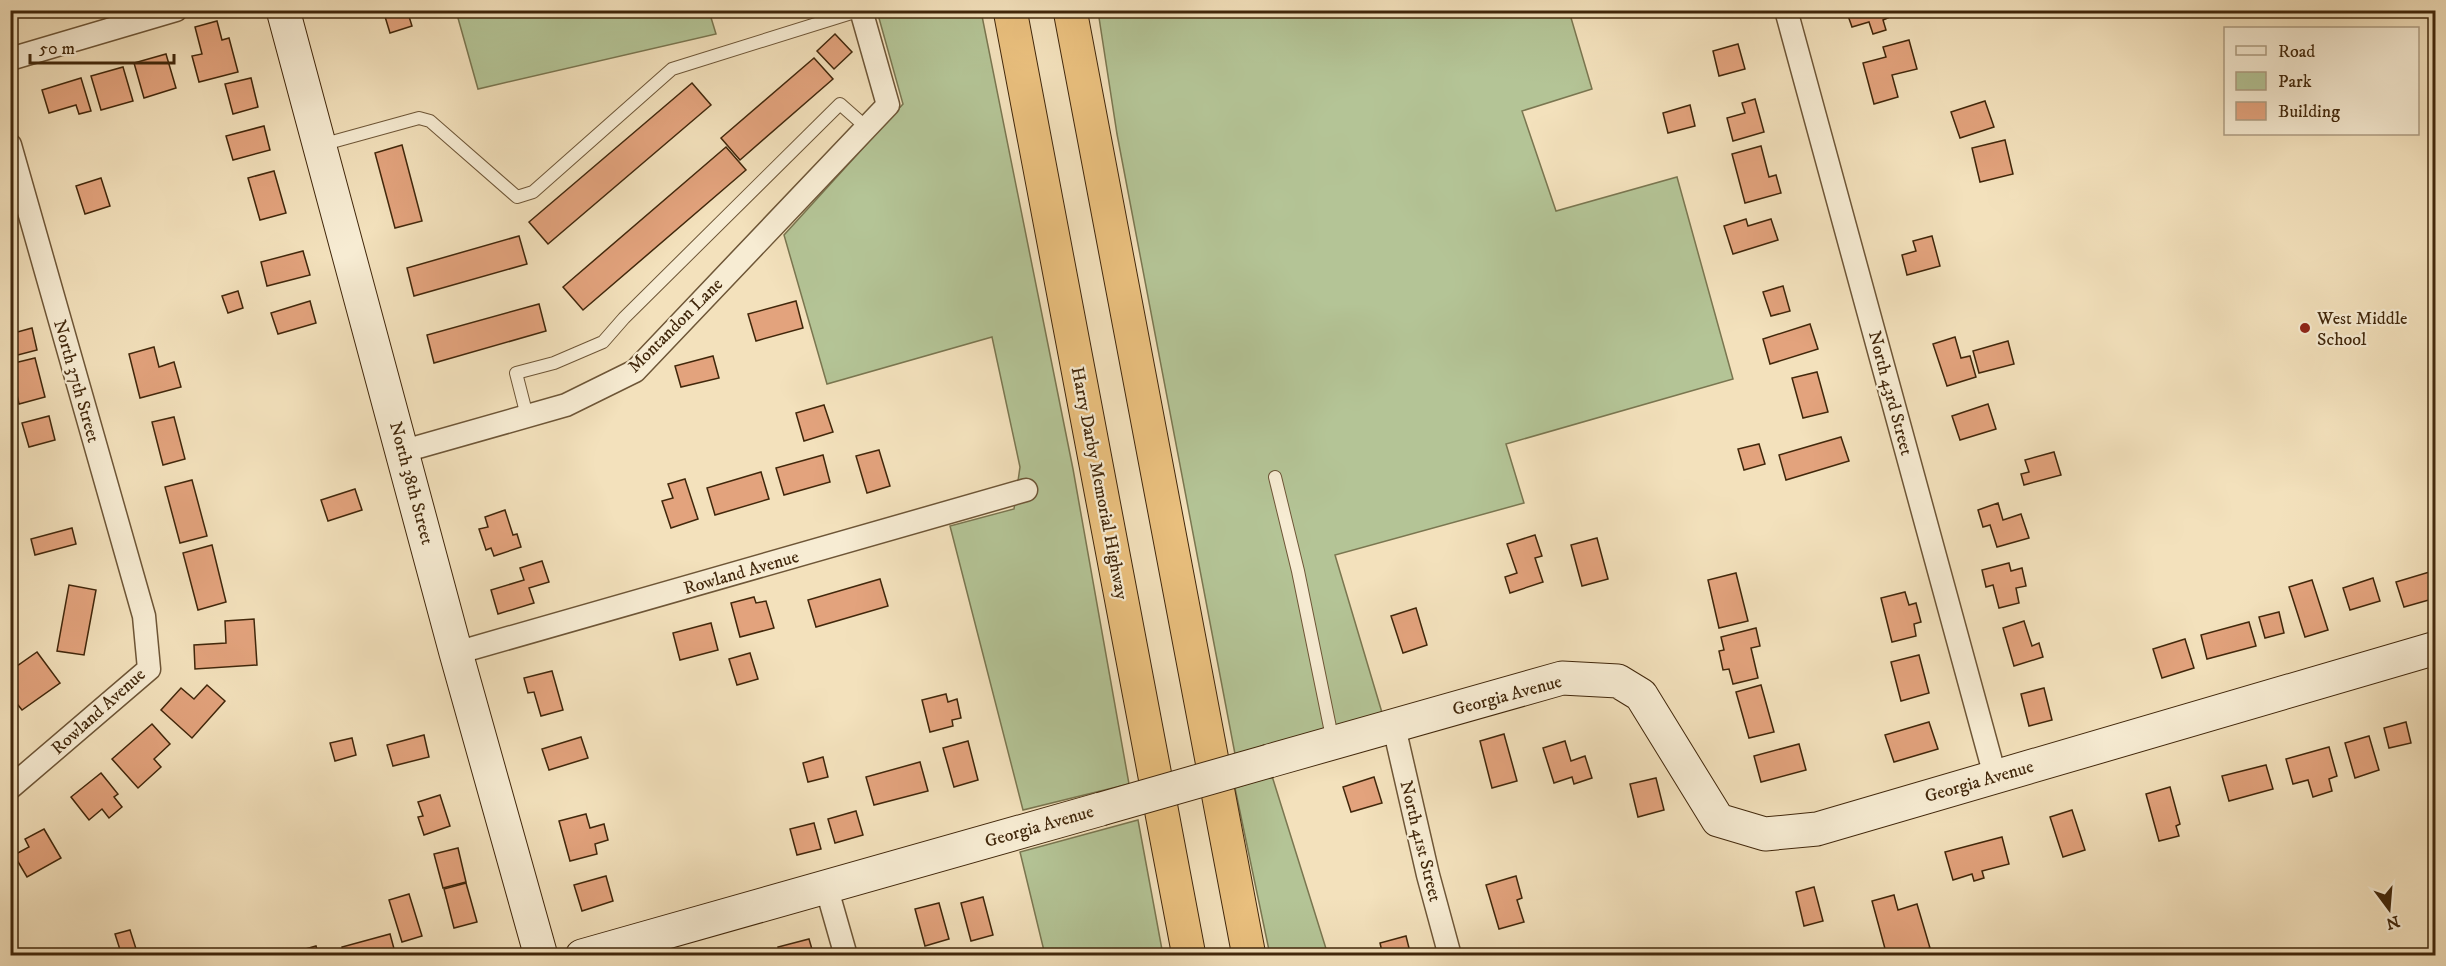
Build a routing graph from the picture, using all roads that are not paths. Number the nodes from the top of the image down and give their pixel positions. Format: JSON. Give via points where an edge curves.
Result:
{"nodes":[{"id":1,"x":176,"y":10,"type":"edge"},
{"id":2,"x":283,"y":10,"type":"edge"},
{"id":3,"x":861,"y":10,"type":"edge"},
{"id":4,"x":1010,"y":10,"type":"edge"},
{"id":5,"x":1070,"y":10,"type":"edge"},
{"id":6,"x":1786,"y":10,"type":"edge"},
{"id":7,"x":144,"y":15,"type":"edge"},
{"id":8,"x":10,"y":59,"type":"edge"},
{"id":9,"x":866,"y":127,"type":"junction"},
{"id":10,"x":10,"y":146,"type":"edge"},
{"id":11,"x":320,"y":146,"type":"junction"},
{"id":12,"x":527,"y":416,"type":"junction"},
{"id":13,"x":404,"y":451,"type":"junction"},
{"id":14,"x":1275,"y":477,"type":"dead end"},
{"id":15,"x":1026,"y":490,"type":"dead end"},
{"id":16,"x":144,"y":616,"type":"joint"},
{"id":17,"x":2436,"y":648,"type":"edge"},
{"id":18,"x":456,"y":653,"type":"junction"},
{"id":19,"x":1394,"y":727,"type":"junction"},
{"id":20,"x":1333,"y":743,"type":"junction"},
{"id":21,"x":1995,"y":776,"type":"junction"},
{"id":22,"x":10,"y":788,"type":"edge"},
{"id":23,"x":826,"y":886,"type":"junction"},
{"id":24,"x":541,"y":956,"type":"edge"},
{"id":25,"x":582,"y":956,"type":"edge"},
{"id":26,"x":846,"y":956,"type":"edge"},
{"id":27,"x":1190,"y":956,"type":"edge"},
{"id":28,"x":1249,"y":956,"type":"edge"},
{"id":29,"x":1450,"y":956,"type":"edge"}],
"edges":[{"from":1,"to":7,"type":"street"},
{"from":2,"to":11,"type":"street","name":"North 38th Street"},
{"from":3,"to":9,"type":"street","name":"Montandon Lane","via":[[888,105]]},
{"from":3,"to":11,"type":"lane","via":[[672,69],[533,192],[517,196],[430,121],[419,118]]},
{"from":4,"to":27,"type":"highway","name":"Harry Darby Memorial Highway"},
{"from":5,"to":28,"type":"highway"},
{"from":6,"to":21,"type":"street","name":"North 43rd Street"},
{"from":7,"to":8,"type":"street"},
{"from":9,"to":12,"type":"street","name":"Montandon Lane","via":[[635,370],[567,405]]},
{"from":9,"to":12,"type":"lane","via":[[840,104],[603,342],[554,363],[516,373]]},
{"from":10,"to":16,"type":"street","name":"North 37th Street"},
{"from":11,"to":13,"type":"street","name":"North 38th Street"},
{"from":12,"to":13,"type":"street","name":"Montandon Lane"},
{"from":13,"to":18,"type":"street","name":"North 38th Street"},
{"from":14,"to":20,"type":"lane"},
{"from":15,"to":18,"type":"street","name":"Rowland Avenue"},
{"from":16,"to":22,"type":"street","name":"Rowland Avenue","via":[[149,669]]},
{"from":17,"to":21,"type":"street","name":"Georgia Avenue"},
{"from":18,"to":24,"type":"street","name":"North 38th Street"},
{"from":19,"to":20,"type":"street","name":"Georgia Avenue"},
{"from":19,"to":21,"type":"street","name":"Georgia Avenue","via":[[1562,678],[1618,681],[1641,695],[1718,820],[1765,834],[1817,829]]},
{"from":19,"to":29,"type":"street","name":"North 41st Street"},
{"from":20,"to":23,"type":"street","name":"Georgia Avenue","bridge":true},
{"from":23,"to":25,"type":"street","name":"Georgia Avenue"},
{"from":23,"to":26,"type":"street"}]}
